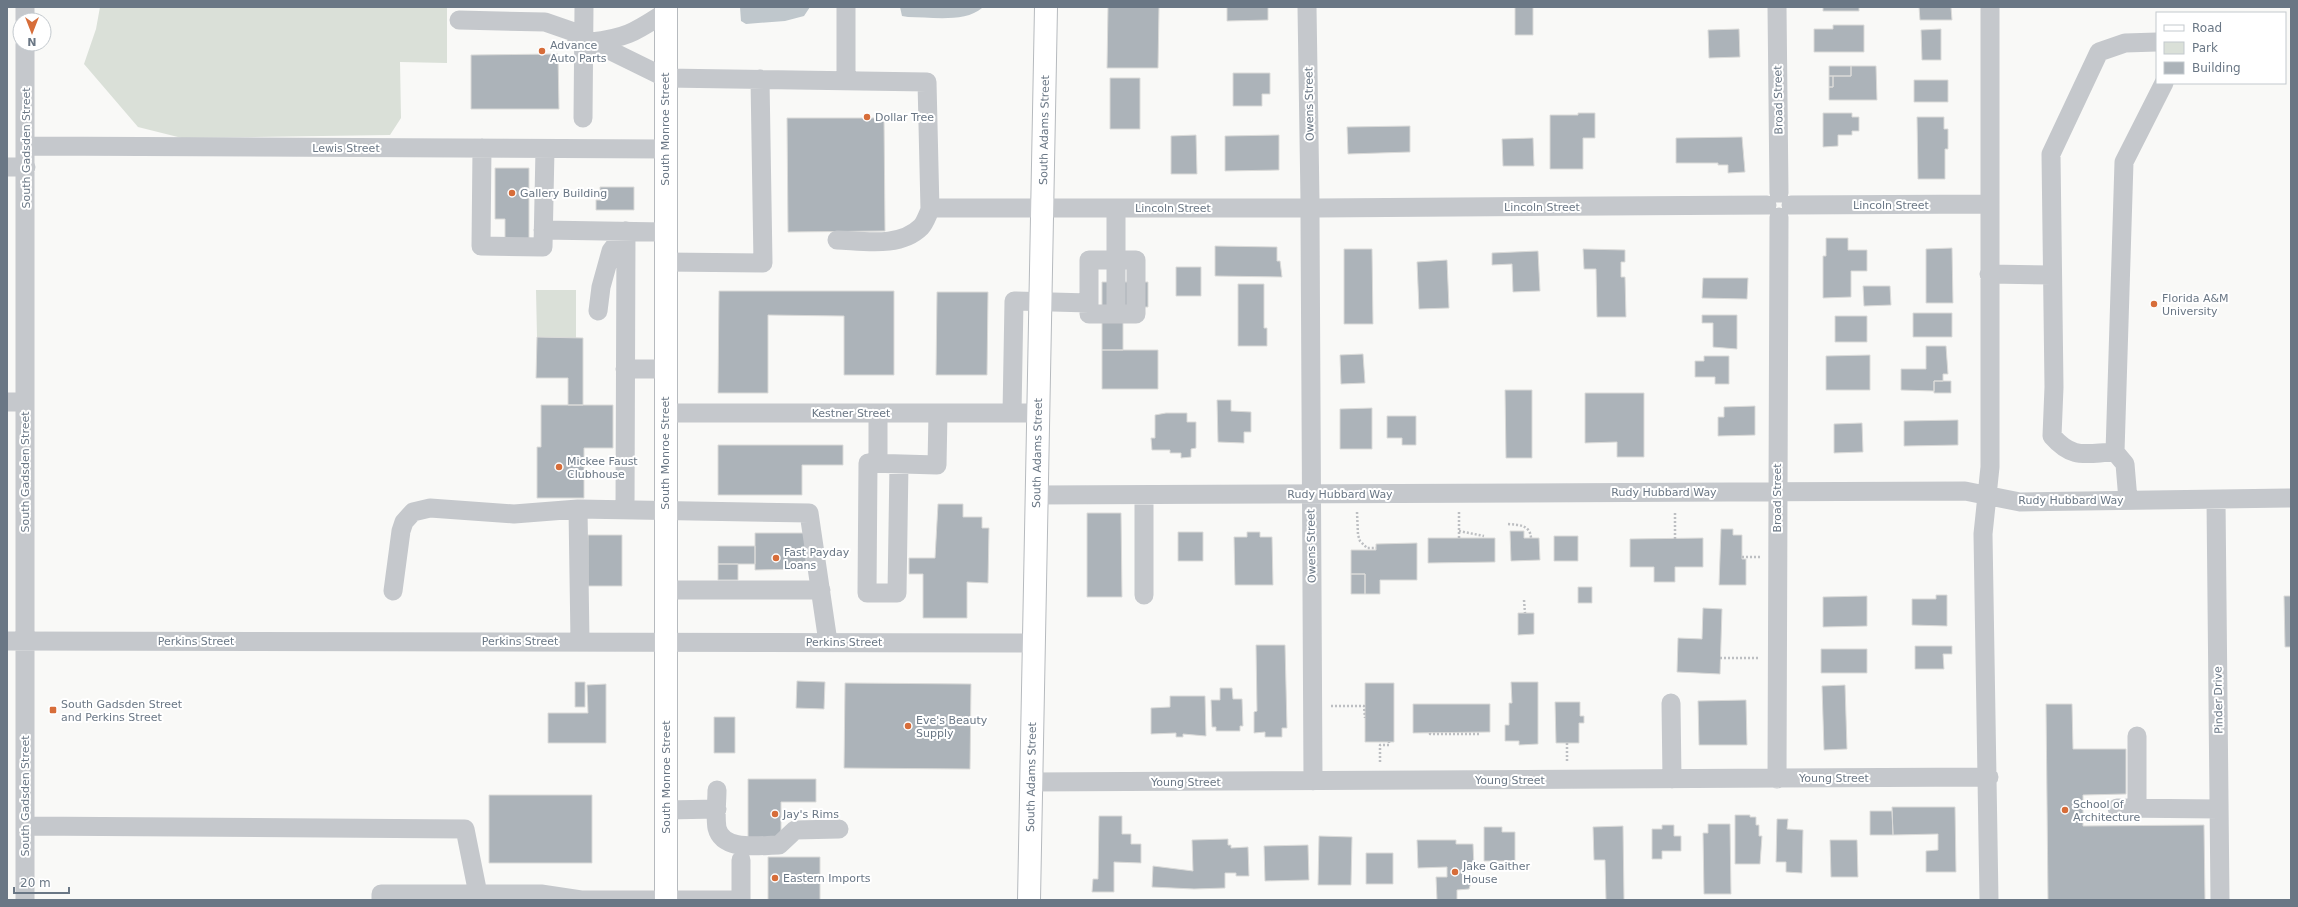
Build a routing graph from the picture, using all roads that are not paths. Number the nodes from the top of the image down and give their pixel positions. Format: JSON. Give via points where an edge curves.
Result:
{"nodes":[{"id":1,"x":584,"y":7,"type":"edge"},
{"id":2,"x":846,"y":7,"type":"edge"},
{"id":3,"x":1046,"y":7,"type":"edge"},
{"id":4,"x":1307,"y":7,"type":"edge"},
{"id":5,"x":1777,"y":7,"type":"edge"},
{"id":6,"x":1990,"y":7,"type":"edge"},
{"id":7,"x":666,"y":9,"type":"edge"},
{"id":8,"x":525,"y":14,"type":"edge"},
{"id":9,"x":459,"y":20,"type":"dead end"},
{"id":10,"x":2156,"y":42,"type":"edge"},
{"id":11,"x":584,"y":43,"type":"junction"},
{"id":12,"x":25,"y":52,"type":"edge"},
{"id":13,"x":666,"y":78,"type":"junction"},
{"id":14,"x":760,"y":79,"type":"junction"},
{"id":15,"x":846,"y":80,"type":"junction"},
{"id":16,"x":2163,"y":84,"type":"edge"},
{"id":17,"x":583,"y":118,"type":"dead end"},
{"id":18,"x":26,"y":146,"type":"junction"},
{"id":19,"x":482,"y":148,"type":"junction"},
{"id":20,"x":545,"y":149,"type":"junction"},
{"id":21,"x":665,"y":149,"type":"junction"},
{"id":22,"x":7,"y":166,"type":"edge"},
{"id":23,"x":26,"y":166,"type":"junction"},
{"id":24,"x":1990,"y":204,"type":"junction"},
{"id":25,"x":1779,"y":205,"type":"junction"},
{"id":26,"x":1043,"y":207,"type":"junction"},
{"id":27,"x":930,"y":208,"type":"junction"},
{"id":28,"x":1116,"y":208,"type":"junction"},
{"id":29,"x":1310,"y":208,"type":"junction"},
{"id":30,"x":543,"y":230,"type":"junction"},
{"id":31,"x":626,"y":231,"type":"junction"},
{"id":32,"x":665,"y":232,"type":"junction"},
{"id":33,"x":837,"y":240,"type":"dead end"},
{"id":34,"x":1116,"y":260,"type":"junction"},
{"id":35,"x":665,"y":262,"type":"junction"},
{"id":36,"x":1989,"y":274,"type":"junction"},
{"id":37,"x":2052,"y":275,"type":"junction"},
{"id":38,"x":1040,"y":302,"type":"junction"},
{"id":39,"x":1088,"y":303,"type":"junction"},
{"id":40,"x":598,"y":311,"type":"dead end"},
{"id":41,"x":1014,"y":331,"type":"junction"},
{"id":42,"x":1040,"y":331,"type":"junction"},
{"id":43,"x":625,"y":369,"type":"junction"},
{"id":44,"x":665,"y":369,"type":"junction"},
{"id":45,"x":1013,"y":389,"type":"junction"},
{"id":46,"x":1038,"y":389,"type":"junction"},
{"id":47,"x":16,"y":402,"type":"edge"},
{"id":48,"x":665,"y":412,"type":"junction"},
{"id":49,"x":878,"y":413,"type":"junction"},
{"id":50,"x":938,"y":413,"type":"junction"},
{"id":51,"x":1012,"y":413,"type":"junction"},
{"id":52,"x":1037,"y":413,"type":"junction"},
{"id":53,"x":2116,"y":452,"type":"junction"},
{"id":54,"x":878,"y":463,"type":"junction"},
{"id":55,"x":899,"y":464,"type":"junction"},
{"id":56,"x":1776,"y":492,"type":"junction"},
{"id":57,"x":1311,"y":494,"type":"junction"},
{"id":58,"x":1036,"y":495,"type":"junction"},
{"id":59,"x":1144,"y":495,"type":"junction"},
{"id":60,"x":1988,"y":496,"type":"junction"},
{"id":61,"x":2291,"y":498,"type":"edge"},
{"id":62,"x":2128,"y":500,"type":"junction"},
{"id":63,"x":2216,"y":500,"type":"junction"},
{"id":64,"x":578,"y":509,"type":"junction"},
{"id":65,"x":625,"y":509,"type":"junction"},
{"id":66,"x":665,"y":510,"type":"junction"},
{"id":67,"x":665,"y":590,"type":"junction"},
{"id":68,"x":821,"y":590,"type":"junction"},
{"id":69,"x":393,"y":591,"type":"dead end"},
{"id":70,"x":1144,"y":594,"type":"dead end"},
{"id":71,"x":16,"y":641,"type":"edge"},
{"id":72,"x":580,"y":641,"type":"junction"},
{"id":73,"x":665,"y":641,"type":"junction"},
{"id":74,"x":828,"y":642,"type":"junction"},
{"id":75,"x":1033,"y":643,"type":"junction"},
{"id":76,"x":1671,"y":703,"type":"dead end"},
{"id":77,"x":2136,"y":736,"type":"dead end"},
{"id":78,"x":1989,"y":778,"type":"junction"},
{"id":79,"x":1672,"y":779,"type":"junction"},
{"id":80,"x":1776,"y":779,"type":"junction"},
{"id":81,"x":1313,"y":781,"type":"junction"},
{"id":82,"x":1030,"y":782,"type":"junction"},
{"id":83,"x":716,"y":790,"type":"dead end"},
{"id":84,"x":2117,"y":808,"type":"dead end"},
{"id":85,"x":2137,"y":808,"type":"junction"},
{"id":86,"x":2219,"y":808,"type":"junction"},
{"id":87,"x":717,"y":809,"type":"junction"},
{"id":88,"x":666,"y":810,"type":"junction"},
{"id":89,"x":25,"y":826,"type":"junction"},
{"id":90,"x":839,"y":829,"type":"dead end"},
{"id":91,"x":740,"y":860,"type":"dead end"},
{"id":92,"x":478,"y":894,"type":"junction"},
{"id":93,"x":666,"y":899,"type":"edge"},
{"id":94,"x":26,"y":900,"type":"edge"},
{"id":95,"x":381,"y":900,"type":"edge"},
{"id":96,"x":741,"y":900,"type":"edge"},
{"id":97,"x":1029,"y":900,"type":"edge"},
{"id":98,"x":1989,"y":900,"type":"edge"},
{"id":99,"x":2220,"y":900,"type":"edge"}],
"edges":[{"from":1,"to":11,"type":"street"},
{"from":2,"to":15,"type":"street"},
{"from":3,"to":26,"type":"main road","name":"South Adams Street"},
{"from":4,"to":29,"type":"street","name":"Owens Street"},
{"from":5,"to":25,"type":"street","name":"Broad Street"},
{"from":6,"to":24,"type":"street"},
{"from":7,"to":11,"type":"street","via":[[634,32],[618,39]]},
{"from":7,"to":13,"type":"main road","name":"South Monroe Street"},
{"from":8,"to":9,"type":"street"},
{"from":8,"to":11,"type":"street","via":[[570,31]]},
{"from":10,"to":37,"type":"street","via":[[2124,43],[2099,52],[2051,154]]},
{"from":11,"to":13,"type":"street","via":[[611,51]]},
{"from":11,"to":17,"type":"street"},
{"from":12,"to":18,"type":"street","name":"South Gadsden Street"},
{"from":13,"to":14,"type":"street"},
{"from":13,"to":21,"type":"main road","name":"South Monroe Street"},
{"from":14,"to":15,"type":"street"},
{"from":14,"to":35,"type":"street","via":[[763,263]]},
{"from":15,"to":27,"type":"street","via":[[927,82]]},
{"from":16,"to":53,"type":"street","via":[[2124,162]]},
{"from":18,"to":19,"type":"street","name":"Lewis Street"},
{"from":18,"to":23,"type":"street","name":"South Gadsden Street"},
{"from":19,"to":20,"type":"street","name":"Lewis Street"},
{"from":19,"to":30,"type":"street","via":[[481,246],[543,247]]},
{"from":20,"to":21,"type":"street","name":"Lewis Street"},
{"from":20,"to":30,"type":"street"},
{"from":21,"to":32,"type":"main road","name":"South Monroe Street"},
{"from":22,"to":23,"type":"street"},
{"from":23,"to":47,"type":"street","name":"South Gadsden Street"},
{"from":24,"to":25,"type":"street","name":"Lincoln Street"},
{"from":24,"to":36,"type":"street"},
{"from":25,"to":29,"type":"street","name":"Lincoln Street"},
{"from":25,"to":56,"type":"street","name":"Broad Street"},
{"from":26,"to":27,"type":"street","name":"Lincoln Street"},
{"from":26,"to":28,"type":"street","name":"Lincoln Street"},
{"from":26,"to":38,"type":"main road","name":"South Adams Street"},
{"from":27,"to":33,"type":"street","via":[[922,226],[910,236],[884,241]]},
{"from":28,"to":29,"type":"street","name":"Lincoln Street"},
{"from":28,"to":34,"type":"street"},
{"from":29,"to":57,"type":"street","name":"Owens Street"},
{"from":30,"to":31,"type":"street"},
{"from":31,"to":32,"type":"street"},
{"from":31,"to":40,"type":"street","via":[[611,251],[601,287]]},
{"from":31,"to":43,"type":"street"},
{"from":32,"to":35,"type":"main road","name":"South Monroe Street"},
{"from":34,"to":39,"type":"street","via":[[1088,260]]},
{"from":34,"to":39,"type":"street","via":[[1116,314],[1088,314]]},
{"from":35,"to":44,"type":"main road","name":"South Monroe Street"},
{"from":36,"to":37,"type":"street"},
{"from":36,"to":60,"type":"street"},
{"from":37,"to":53,"type":"street","via":[[2052,436],[2063,449],[2074,453]]},
{"from":38,"to":39,"type":"street"},
{"from":38,"to":41,"type":"street","via":[[1014,301]]},
{"from":38,"to":42,"type":"main road","name":"South Adams Street"},
{"from":41,"to":42,"type":"street"},
{"from":41,"to":45,"type":"street"},
{"from":42,"to":46,"type":"main road","name":"South Adams Street"},
{"from":43,"to":44,"type":"street"},
{"from":43,"to":65,"type":"street"},
{"from":44,"to":48,"type":"main road","name":"South Monroe Street"},
{"from":45,"to":46,"type":"street"},
{"from":45,"to":51,"type":"street"},
{"from":46,"to":52,"type":"main road","name":"South Adams Street"},
{"from":47,"to":71,"type":"street","name":"South Gadsden Street"},
{"from":48,"to":49,"type":"street","name":"Kestner Street"},
{"from":48,"to":66,"type":"main road","name":"South Monroe Street"},
{"from":49,"to":50,"type":"street","name":"Kestner Street"},
{"from":49,"to":54,"type":"street"},
{"from":50,"to":51,"type":"street","name":"Kestner Street"},
{"from":50,"to":55,"type":"street","via":[[937,465]]},
{"from":51,"to":52,"type":"street","name":"Kestner Street"},
{"from":52,"to":58,"type":"main road","name":"South Adams Street"},
{"from":53,"to":62,"type":"street","via":[[2124,464]]},
{"from":54,"to":55,"type":"street"},
{"from":54,"to":55,"type":"street","via":[[868,463],[867,593],[897,593]]},
{"from":56,"to":57,"type":"street","name":"Rudy Hubbard Way"},
{"from":56,"to":60,"type":"street","name":"Rudy Hubbard Way","via":[[1965,491]]},
{"from":56,"to":80,"type":"street","name":"Broad Street"},
{"from":57,"to":59,"type":"street","name":"Rudy Hubbard Way"},
{"from":57,"to":81,"type":"street","name":"Owens Street"},
{"from":58,"to":59,"type":"street","name":"Rudy Hubbard Way"},
{"from":58,"to":75,"type":"main road","name":"South Adams Street"},
{"from":59,"to":70,"type":"street"},
{"from":60,"to":62,"type":"street","name":"Rudy Hubbard Way","via":[[2020,502]]},
{"from":60,"to":78,"type":"street","via":[[1983,534]]},
{"from":61,"to":63,"type":"street","name":"Rudy Hubbard Way"},
{"from":62,"to":63,"type":"street","name":"Rudy Hubbard Way"},
{"from":63,"to":86,"type":"street","name":"Pinder Drive"},
{"from":64,"to":65,"type":"street"},
{"from":64,"to":69,"type":"street","via":[[514,514],[430,508],[413,512],[404,522],[400,532]]},
{"from":64,"to":72,"type":"street"},
{"from":65,"to":66,"type":"street"},
{"from":66,"to":67,"type":"main road","name":"South Monroe Street"},
{"from":66,"to":68,"type":"street","via":[[809,513]]},
{"from":67,"to":68,"type":"street"},
{"from":67,"to":73,"type":"main road","name":"South Monroe Street"},
{"from":68,"to":74,"type":"street"},
{"from":71,"to":72,"type":"street","name":"Perkins Street"},
{"from":71,"to":89,"type":"street","name":"South Gadsden Street"},
{"from":72,"to":73,"type":"street","name":"Perkins Street"},
{"from":73,"to":74,"type":"street","name":"Perkins Street"},
{"from":73,"to":88,"type":"main road","name":"South Monroe Street"},
{"from":74,"to":75,"type":"street","name":"Perkins Street"},
{"from":75,"to":82,"type":"main road","name":"South Adams Street"},
{"from":76,"to":79,"type":"street"},
{"from":77,"to":85,"type":"street"},
{"from":78,"to":80,"type":"street","name":"Young Street"},
{"from":78,"to":98,"type":"street"},
{"from":79,"to":80,"type":"street","name":"Young Street"},
{"from":79,"to":81,"type":"street","name":"Young Street"},
{"from":81,"to":82,"type":"street","name":"Young Street"},
{"from":82,"to":97,"type":"main road","name":"South Adams Street"},
{"from":83,"to":87,"type":"street"},
{"from":84,"to":85,"type":"street"},
{"from":85,"to":86,"type":"street"},
{"from":86,"to":99,"type":"street","name":"Pinder Drive"},
{"from":87,"to":88,"type":"street"},
{"from":87,"to":90,"type":"street","via":[[717,828],[722,837],[734,845],[779,845],[795,830]]},
{"from":88,"to":93,"type":"main road","name":"South Monroe Street"},
{"from":89,"to":92,"type":"street","via":[[465,828]]},
{"from":89,"to":94,"type":"street","name":"South Gadsden Street"},
{"from":91,"to":96,"type":"street"},
{"from":92,"to":93,"type":"street","via":[[541,894],[581,900]]},
{"from":92,"to":95,"type":"street","via":[[381,894]]},
{"from":93,"to":96,"type":"street"}]}
